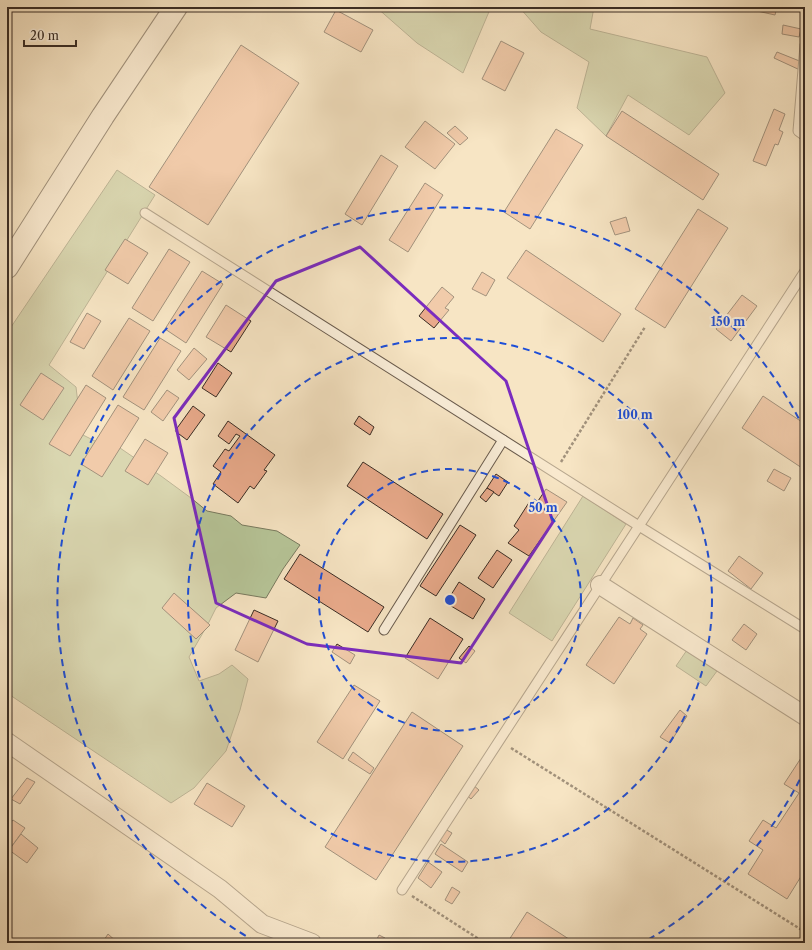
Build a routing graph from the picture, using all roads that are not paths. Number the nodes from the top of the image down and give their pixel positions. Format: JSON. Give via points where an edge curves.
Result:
{"nodes":[{"id":1,"x":176,"y":7,"type":"edge"},
{"id":2,"x":805,"y":45,"type":"edge"},
{"id":3,"x":805,"y":136,"type":"edge"},
{"id":4,"x":145,"y":213,"type":"dead end"},
{"id":5,"x":8,"y":262,"type":"edge"},
{"id":6,"x":805,"y":271,"type":"edge"},
{"id":7,"x":503,"y":440,"type":"junction"},
{"id":8,"x":639,"y":526,"type":"junction"},
{"id":9,"x":600,"y":585,"type":"junction"},
{"id":10,"x":805,"y":629,"type":"edge"},
{"id":11,"x":384,"y":630,"type":"dead end"},
{"id":12,"x":805,"y":716,"type":"edge"},
{"id":13,"x":7,"y":742,"type":"edge"},
{"id":14,"x":402,"y":890,"type":"road end"},
{"id":15,"x":312,"y":943,"type":"edge"}],
"edges":[{"from":1,"to":5,"type":"main road"},
{"from":2,"to":3,"type":"lane","via":[[798,131]]},
{"from":4,"to":7,"type":"lane"},
{"from":6,"to":8,"type":"lane"},
{"from":7,"to":8,"type":"lane"},
{"from":7,"to":11,"type":"lane"},
{"from":8,"to":9,"type":"lane"},
{"from":8,"to":10,"type":"lane"},
{"from":9,"to":12,"type":"street"},
{"from":9,"to":14,"type":"lane"},
{"from":13,"to":15,"type":"street","via":[[220,889],[262,924]]}]}
